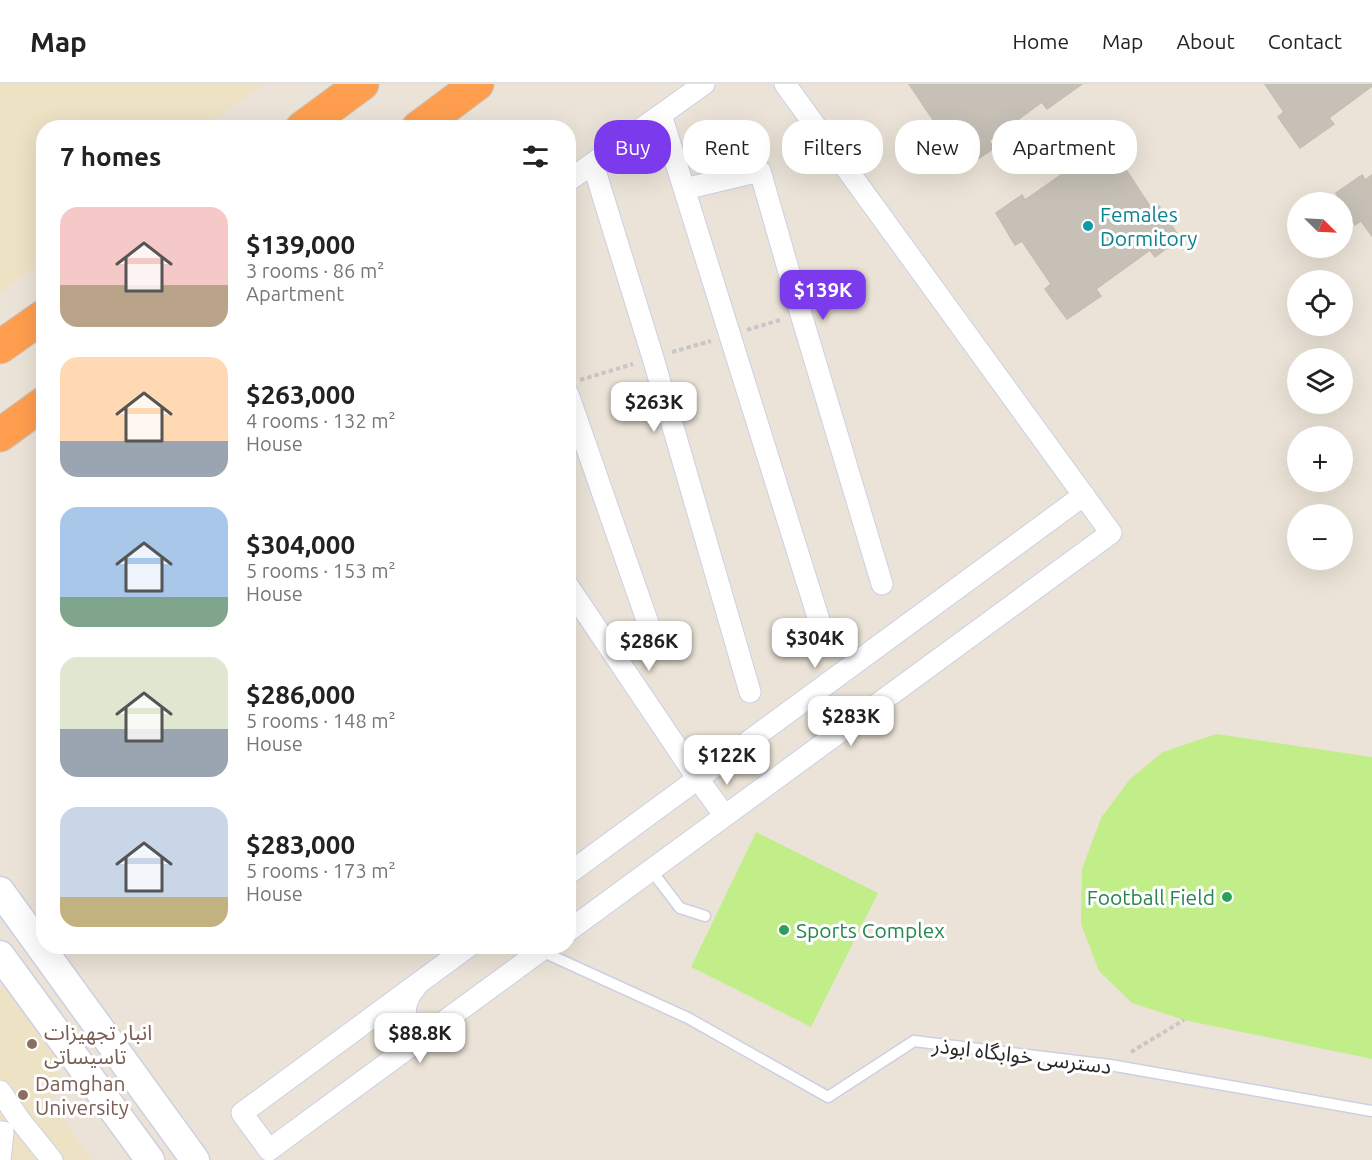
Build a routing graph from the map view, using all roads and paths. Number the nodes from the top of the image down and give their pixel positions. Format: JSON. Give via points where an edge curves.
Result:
{"nodes":[{"id":1,"x":362,"y":84,"type":"edge"},
{"id":2,"x":477,"y":84,"type":"edge"},
{"id":3,"x":705,"y":84,"type":"edge"},
{"id":4,"x":784,"y":84,"type":"edge"},
{"id":5,"x":661,"y":115,"type":"junction"},
{"id":6,"x":313,"y":120,"type":"edge"},
{"id":7,"x":429,"y":120,"type":"edge"},
{"id":8,"x":593,"y":164,"type":"junction"},
{"id":9,"x":576,"y":176,"type":"edge"},
{"id":10,"x":684,"y":189,"type":"junction"},
{"id":11,"x":801,"y":314,"type":"junction"},
{"id":12,"x":36,"y":322,"type":"edge"},
{"id":13,"x":730,"y":335,"type":"junction"},
{"id":14,"x":0,"y":347,"type":"edge"},
{"id":15,"x":653,"y":358,"type":"junction"},
{"id":16,"x":576,"y":386,"type":"edge"},
{"id":17,"x":576,"y":393,"type":"edge"},
{"id":18,"x":36,"y":409,"type":"edge"},
{"id":19,"x":0,"y":435,"type":"edge"},
{"id":20,"x":1084,"y":495,"type":"junction"},
{"id":21,"x":882,"y":584,"type":"dead end"},
{"id":22,"x":576,"y":598,"type":"edge"},
{"id":23,"x":823,"y":633,"type":"dead end"},
{"id":24,"x":655,"y":643,"type":"dead end"},
{"id":25,"x":750,"y":692,"type":"dead end"},
{"id":26,"x":698,"y":779,"type":"junction"},
{"id":27,"x":725,"y":816,"type":"junction"},
{"id":28,"x":576,"y":868,"type":"edge"},
{"id":29,"x":651,"y":870,"type":"junction"},
{"id":30,"x":0,"y":891,"type":"edge"},
{"id":31,"x":705,"y":916,"type":"dead end"},
{"id":32,"x":576,"y":925,"type":"edge"},
{"id":33,"x":36,"y":941,"type":"edge"},
{"id":34,"x":46,"y":954,"type":"edge"},
{"id":35,"x":458,"y":954,"type":"edge"},
{"id":36,"x":537,"y":954,"type":"edge"},
{"id":37,"x":554,"y":954,"type":"edge"},
{"id":38,"x":0,"y":955,"type":"edge"},
{"id":39,"x":423,"y":981,"type":"junction"},
{"id":40,"x":1184,"y":1020,"type":"dead end"},
{"id":41,"x":438,"y":1026,"type":"junction"},
{"id":42,"x":1110,"y":1065,"type":"junction"},
{"id":43,"x":0,"y":1091,"type":"edge"},
{"id":44,"x":1372,"y":1111,"type":"edge"},
{"id":45,"x":7,"y":1128,"type":"edge"},
{"id":46,"x":0,"y":1160,"type":"edge"},
{"id":47,"x":52,"y":1160,"type":"edge"},
{"id":48,"x":150,"y":1160,"type":"edge"},
{"id":49,"x":195,"y":1160,"type":"edge"}],
"edges":[{"from":1,"to":6,"type":"highway"},
{"from":2,"to":7,"type":"highway"},
{"from":3,"to":5,"type":"street"},
{"from":4,"to":20,"type":"street"},
{"from":5,"to":8,"type":"street"},
{"from":5,"to":10,"type":"street"},
{"from":8,"to":9,"type":"street"},
{"from":8,"to":15,"type":"street"},
{"from":10,"to":11,"type":"street","via":[[760,171]]},
{"from":10,"to":13,"type":"street"},
{"from":11,"to":13,"type":"path"},
{"from":11,"to":21,"type":"street"},
{"from":12,"to":14,"type":"highway"},
{"from":13,"to":15,"type":"path"},
{"from":13,"to":23,"type":"street"},
{"from":15,"to":16,"type":"path"},
{"from":15,"to":25,"type":"street"},
{"from":17,"to":24,"type":"street"},
{"from":18,"to":19,"type":"highway"},
{"from":20,"to":26,"type":"street"},
{"from":20,"to":27,"type":"street","via":[[1111,533]]},
{"from":22,"to":26,"type":"street"},
{"from":26,"to":27,"type":"street"},
{"from":26,"to":28,"type":"street"},
{"from":27,"to":29,"type":"street"},
{"from":29,"to":31,"type":"lane","via":[[680,908]]},
{"from":29,"to":32,"type":"street"},
{"from":30,"to":33,"type":"street"},
{"from":34,"to":49,"type":"street"},
{"from":35,"to":39,"type":"street"},
{"from":36,"to":41,"type":"street"},
{"from":37,"to":42,"type":"lane","name":"دسترسی خوابگاه ابوذر","via":[[688,1018],[828,1096],[914,1041]]},
{"from":38,"to":48,"type":"street"},
{"from":39,"to":41,"type":"street","via":[[406,1000],[407,1019],[413,1027],[424,1030]]},
{"from":39,"to":41,"type":"street","via":[[242,1113],[269,1150]]},
{"from":40,"to":42,"type":"path"},
{"from":42,"to":44,"type":"lane","name":"دسترسی خوابگاه ابوذر"},
{"from":43,"to":45,"type":"street"},
{"from":45,"to":46,"type":"street"},
{"from":45,"to":47,"type":"street"}]}
